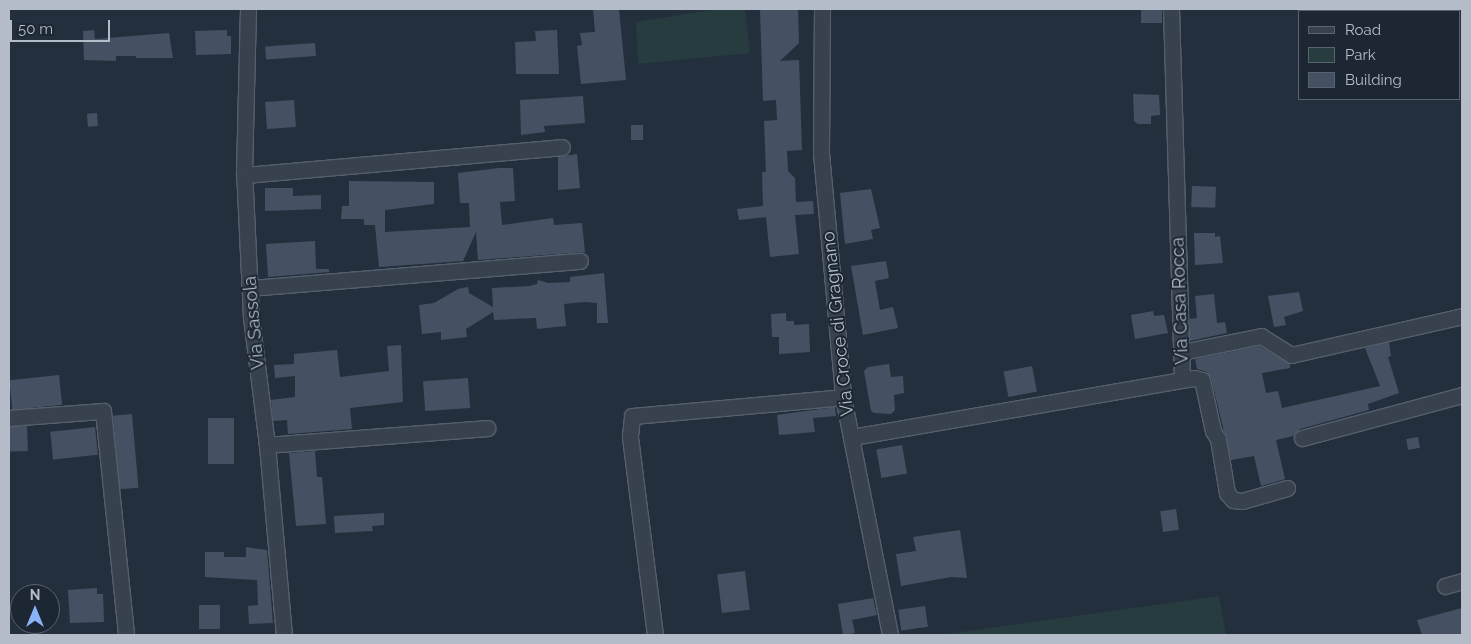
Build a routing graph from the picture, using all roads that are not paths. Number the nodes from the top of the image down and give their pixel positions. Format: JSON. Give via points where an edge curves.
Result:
{"nodes":[{"id":1,"x":248,"y":9,"type":"edge"},
{"id":2,"x":822,"y":9,"type":"edge"},
{"id":3,"x":1171,"y":9,"type":"edge"},
{"id":4,"x":562,"y":147,"type":"dead end"},
{"id":5,"x":244,"y":175,"type":"junction"},
{"id":6,"x":580,"y":262,"type":"dead end"},
{"id":7,"x":250,"y":288,"type":"junction"},
{"id":8,"x":1462,"y":316,"type":"edge"},
{"id":9,"x":1182,"y":352,"type":"junction"},
{"id":10,"x":1182,"y":379,"type":"junction"},
{"id":11,"x":1462,"y":395,"type":"edge"},
{"id":12,"x":843,"y":397,"type":"junction"},
{"id":13,"x":9,"y":418,"type":"edge"},
{"id":14,"x":487,"y":428,"type":"dead end"},
{"id":15,"x":852,"y":437,"type":"junction"},
{"id":16,"x":1302,"y":438,"type":"dead end"},
{"id":17,"x":267,"y":445,"type":"junction"},
{"id":18,"x":1287,"y":488,"type":"dead end"},
{"id":19,"x":1462,"y":581,"type":"edge"},
{"id":20,"x":1445,"y":586,"type":"dead end"},
{"id":21,"x":126,"y":635,"type":"edge"},
{"id":22,"x":284,"y":635,"type":"edge"},
{"id":23,"x":655,"y":635,"type":"edge"},
{"id":24,"x":890,"y":635,"type":"edge"}],
"edges":[{"from":1,"to":5,"type":"street","name":"Via Sassola"},
{"from":2,"to":12,"type":"street","name":"Via Croce di Gragnano","via":[[821,153]]},
{"from":3,"to":9,"type":"street","name":"Via Casa Rocca"},
{"from":4,"to":5,"type":"street"},
{"from":5,"to":7,"type":"street","name":"Via Sassola"},
{"from":6,"to":7,"type":"street"},
{"from":7,"to":17,"type":"street","name":"Via Sassola"},
{"from":8,"to":9,"type":"street","via":[[1291,355],[1260,336]]},
{"from":9,"to":10,"type":"street","name":"Via Casa Rocca"},
{"from":10,"to":15,"type":"street","name":"Via Casa Rocca"},
{"from":10,"to":18,"type":"street","via":[[1202,380],[1213,431],[1218,439],[1227,493],[1233,500],[1242,501]]},
{"from":11,"to":16,"type":"street"},
{"from":12,"to":15,"type":"street","name":"Via Croce di Gragnano"},
{"from":12,"to":23,"type":"street","via":[[632,416],[630,436]]},
{"from":13,"to":21,"type":"street","via":[[102,411]]},
{"from":14,"to":17,"type":"street"},
{"from":15,"to":24,"type":"street","name":"Via Croce di Gragnano"},
{"from":17,"to":22,"type":"street","name":"Via Sassola"},
{"from":19,"to":20,"type":"street"}]}
